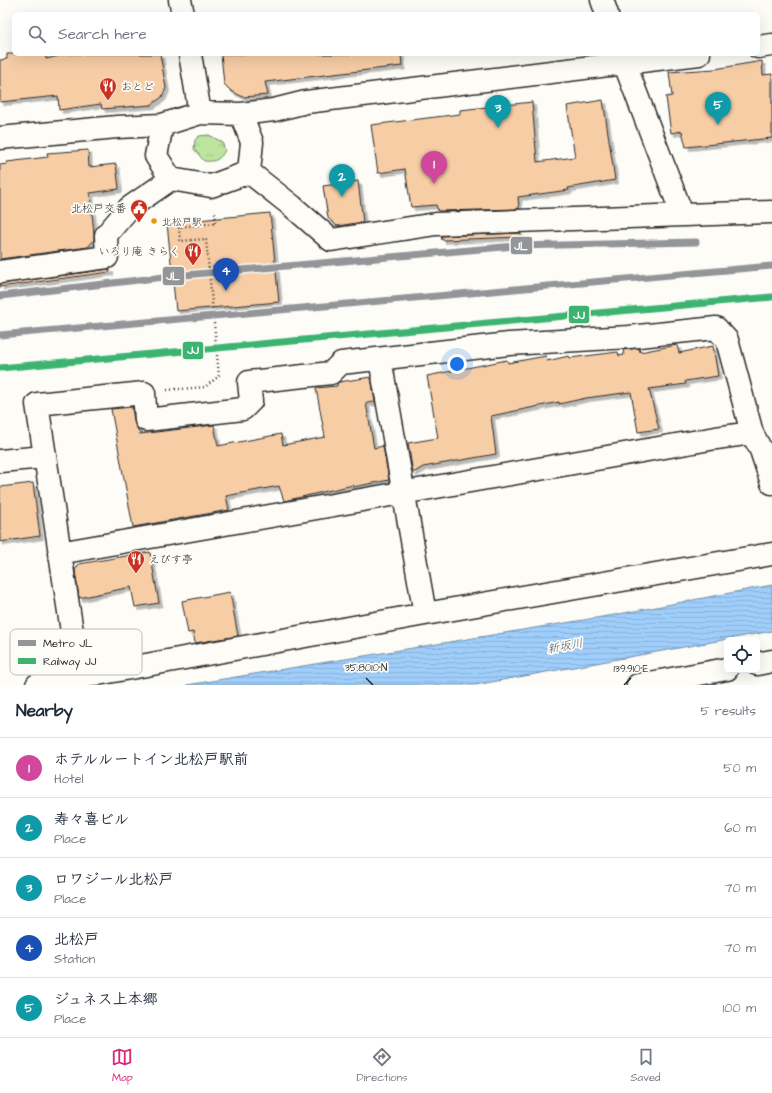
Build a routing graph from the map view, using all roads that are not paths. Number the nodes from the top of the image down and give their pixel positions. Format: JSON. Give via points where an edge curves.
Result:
{"nodes":[{"id":1,"x":180,"y":0,"type":"edge"},
{"id":2,"x":602,"y":0,"type":"edge"},
{"id":3,"x":183,"y":12,"type":"edge"},
{"id":4,"x":606,"y":12,"type":"edge"},
{"id":5,"x":772,"y":45,"type":"edge"},
{"id":6,"x":760,"y":47,"type":"edge"},
{"id":7,"x":190,"y":56,"type":"edge"},
{"id":8,"x":661,"y":56,"type":"edge"},
{"id":9,"x":623,"y":58,"type":"edge"},
{"id":10,"x":200,"y":113,"type":"junction"},
{"id":11,"x":241,"y":114,"type":"junction"},
{"id":12,"x":162,"y":125,"type":"junction"},
{"id":13,"x":0,"y":138,"type":"edge"},
{"id":14,"x":249,"y":172,"type":"junction"},
{"id":15,"x":171,"y":179,"type":"junction"},
{"id":16,"x":772,"y":212,"type":"edge"},
{"id":17,"x":682,"y":214,"type":"junction"},
{"id":18,"x":0,"y":272,"type":"edge"},
{"id":19,"x":380,"y":359,"type":"junction"},
{"id":20,"x":762,"y":444,"type":"edge"},
{"id":21,"x":44,"y":457,"type":"junction"},
{"id":22,"x":0,"y":461,"type":"edge"},
{"id":23,"x":772,"y":483,"type":"edge"},
{"id":24,"x":403,"y":494,"type":"junction"},
{"id":25,"x":59,"y":553,"type":"junction"},
{"id":26,"x":772,"y":554,"type":"edge"},
{"id":27,"x":425,"y":614,"type":"junction"},
{"id":28,"x":71,"y":629,"type":"edge"},
{"id":29,"x":772,"y":661,"type":"edge"},
{"id":30,"x":760,"y":663,"type":"edge"},
{"id":31,"x":142,"y":666,"type":"edge"},
{"id":32,"x":90,"y":675,"type":"edge"},
{"id":33,"x":727,"y":675,"type":"edge"},
{"id":34,"x":79,"y":677,"type":"joint"},
{"id":35,"x":37,"y":685,"type":"edge"},
{"id":36,"x":638,"y":685,"type":"edge"}],
"edges":[{"from":1,"to":3,"type":"street"},
{"from":2,"to":4,"type":"street"},
{"from":5,"to":6,"type":"street"},
{"from":7,"to":10,"type":"street"},
{"from":8,"to":9,"type":"street"},
{"from":9,"to":11,"type":"street","via":[[306,102],[274,110]]},
{"from":9,"to":17,"type":"street"},
{"from":10,"to":11,"type":"street"},
{"from":10,"to":12,"type":"street"},
{"from":11,"to":14,"type":"street","via":[[252,142]]},
{"from":12,"to":13,"type":"street"},
{"from":12,"to":15,"type":"street","via":[[156,156]]},
{"from":14,"to":15,"type":"street","via":[[211,186]]},
{"from":14,"to":17,"type":"street","via":[[331,240],[436,224]]},
{"from":15,"to":18,"type":"street","via":[[129,208],[106,235],[107,257]]},
{"from":16,"to":17,"type":"street"},
{"from":19,"to":20,"type":"street","via":[[509,344],[629,337],[716,328],[727,340]]},
{"from":19,"to":21,"type":"street","via":[[341,364],[331,373],[250,382],[251,401],[243,408],[146,420],[144,393],[37,404]]},
{"from":19,"to":24,"type":"street"},
{"from":20,"to":23,"type":"street"},
{"from":20,"to":24,"type":"street","via":[[716,438]]},
{"from":21,"to":22,"type":"street"},
{"from":21,"to":25,"type":"street"},
{"from":24,"to":25,"type":"street"},
{"from":24,"to":27,"type":"street"},
{"from":25,"to":28,"type":"street"},
{"from":26,"to":27,"type":"street"},
{"from":27,"to":31,"type":"street"},
{"from":29,"to":30,"type":"street"},
{"from":32,"to":34,"type":"street"},
{"from":33,"to":36,"type":"street"},
{"from":34,"to":35,"type":"street"}]}
